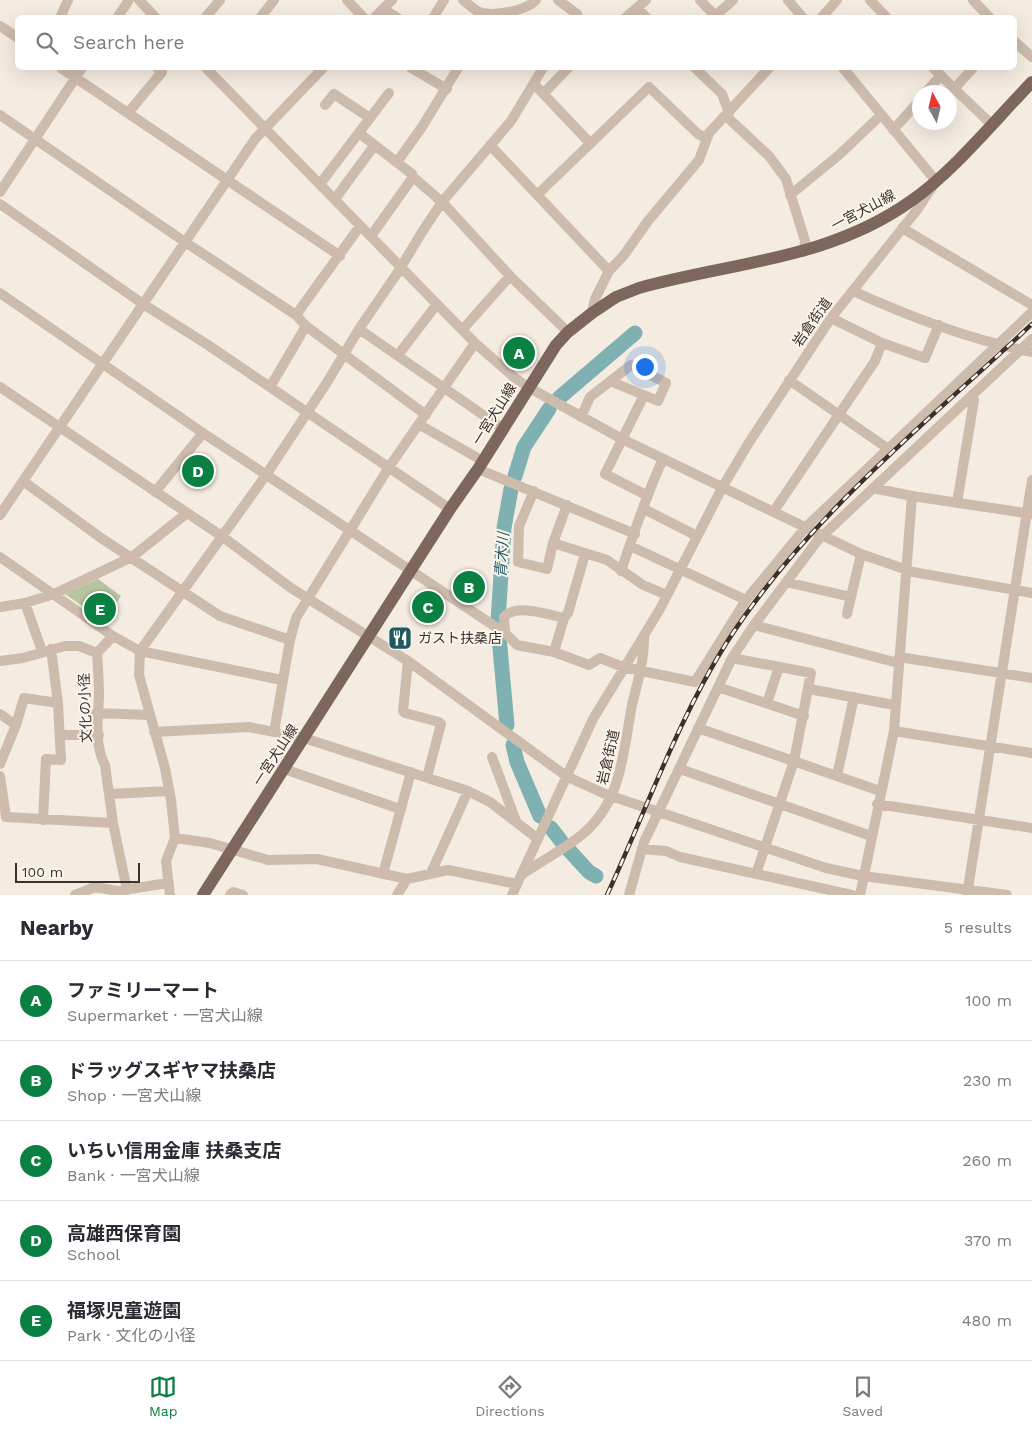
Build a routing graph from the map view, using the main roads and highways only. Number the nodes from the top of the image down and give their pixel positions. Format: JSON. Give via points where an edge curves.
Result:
{"nodes":[{"id":1,"x":1032,"y":82,"type":"edge"},
{"id":2,"x":208,"y":892,"type":"edge"}],
"edges":[{"from":1,"to":2,"type":"main road","name":"一宮犬山線","via":[[936,181],[911,202],[865,227],[835,242],[804,252],[647,286],[616,297],[568,332],[528,387],[232,849]]}]}
